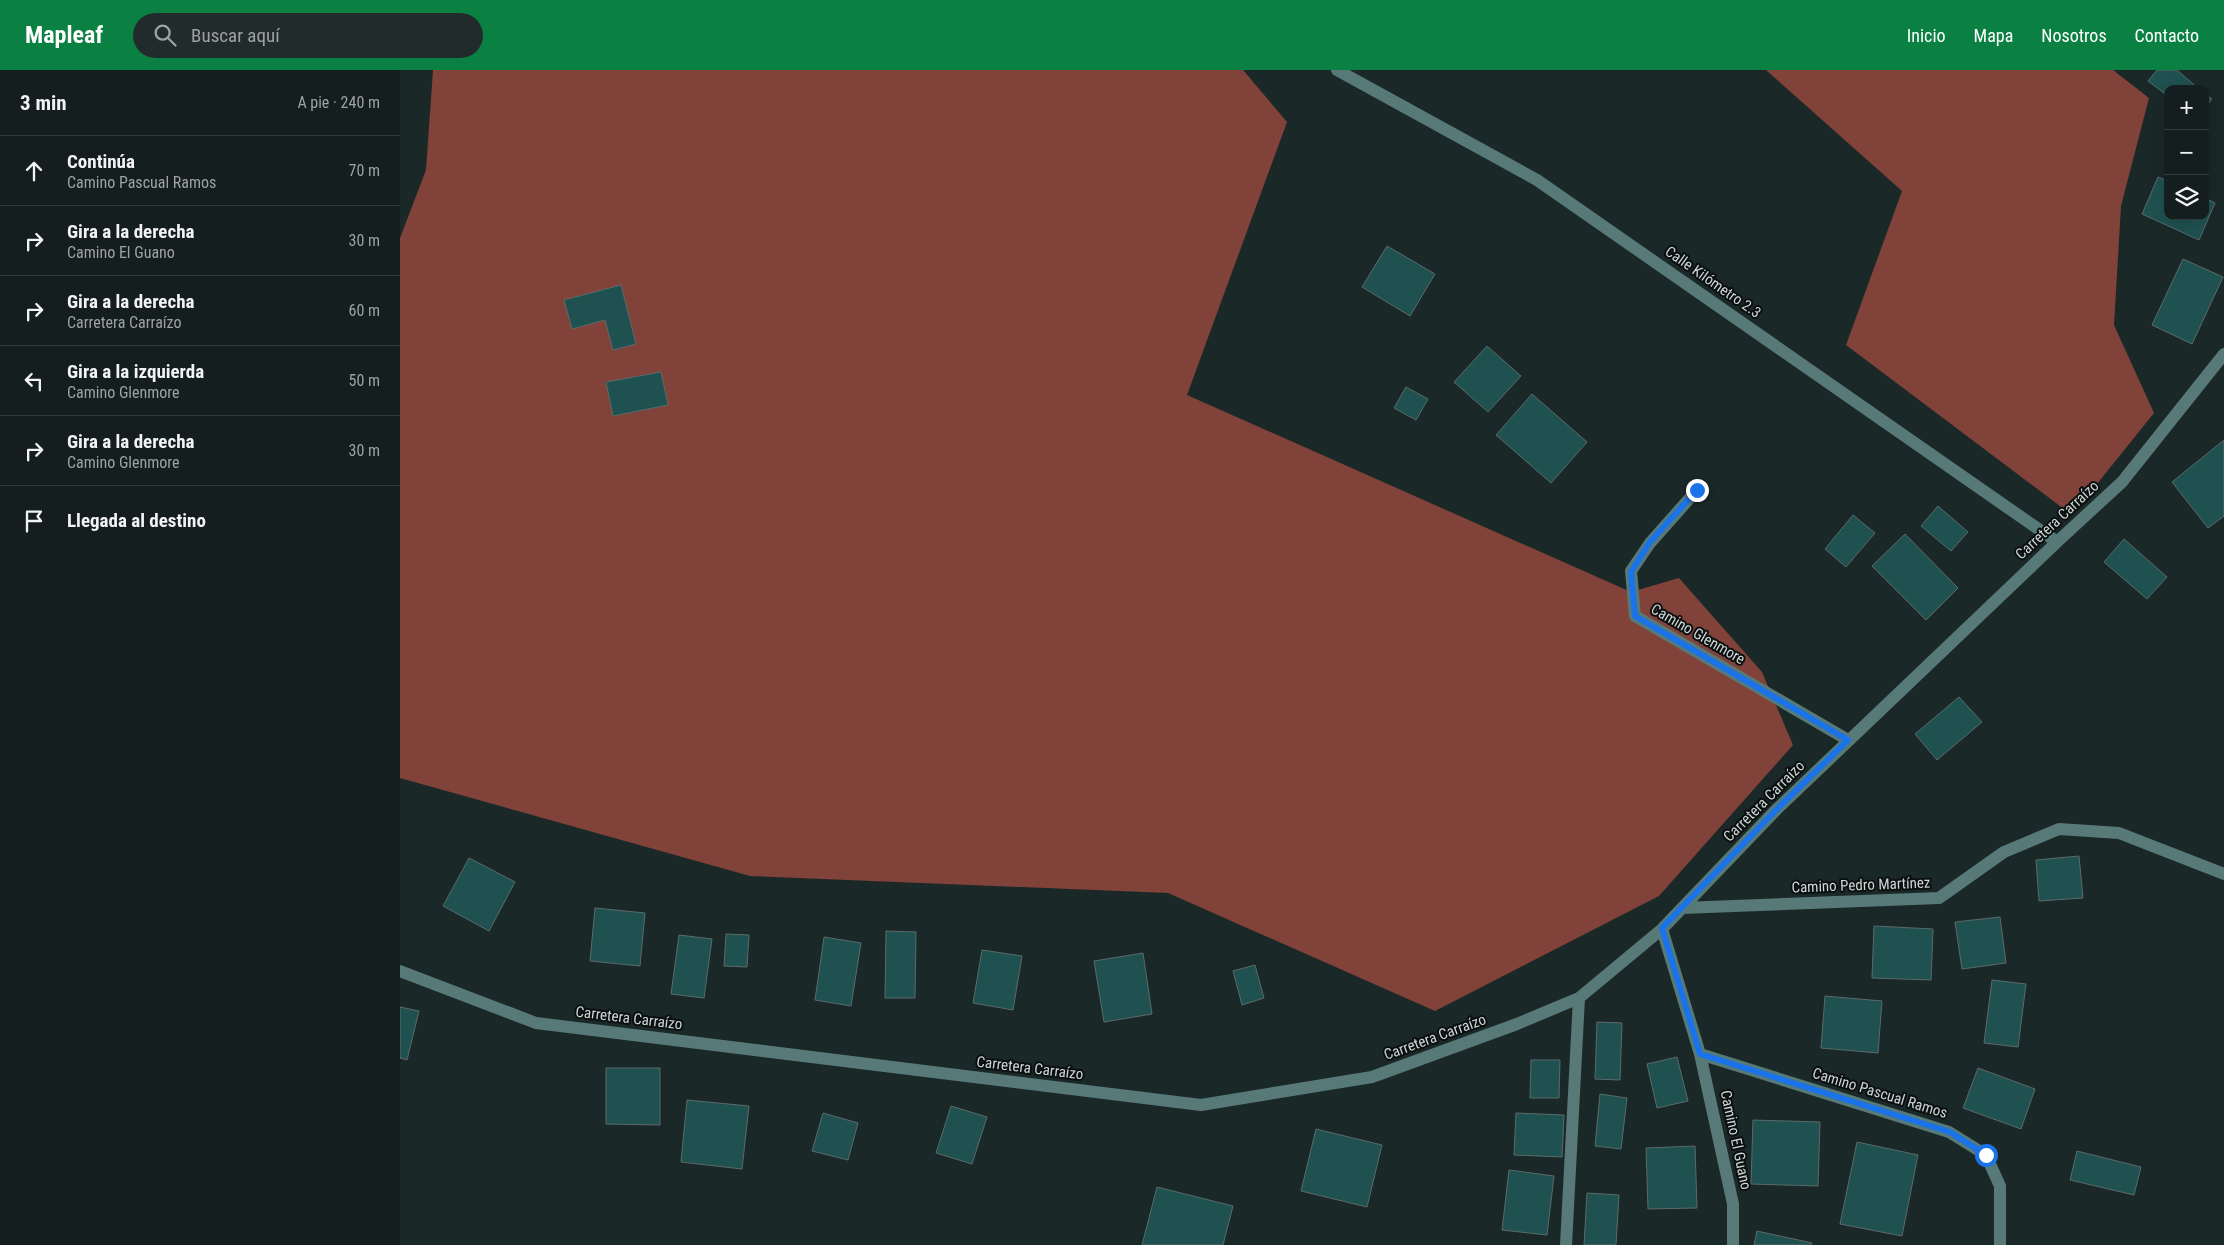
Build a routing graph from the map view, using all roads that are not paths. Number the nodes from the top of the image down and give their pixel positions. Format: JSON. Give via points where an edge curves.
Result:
{"nodes":[{"id":1,"x":1337,"y":70,"type":"edge"},
{"id":2,"x":2224,"y":354,"type":"edge"},
{"id":3,"x":1697,"y":490,"type":"dead end"},
{"id":4,"x":2056,"y":542,"type":"junction"},
{"id":5,"x":1848,"y":740,"type":"junction"},
{"id":6,"x":2224,"y":874,"type":"edge"},
{"id":7,"x":1682,"y":908,"type":"junction"},
{"id":8,"x":1662,"y":928,"type":"junction"},
{"id":9,"x":400,"y":971,"type":"edge"},
{"id":10,"x":1579,"y":998,"type":"junction"},
{"id":11,"x":1700,"y":1054,"type":"junction"},
{"id":12,"x":1566,"y":1245,"type":"edge"},
{"id":13,"x":1733,"y":1245,"type":"edge"},
{"id":14,"x":2000,"y":1245,"type":"edge"}],
"edges":[{"from":1,"to":4,"type":"street","name":"Calle Kilómetro 2.3","via":[[1537,180]]},
{"from":2,"to":4,"type":"street","name":"Carretera Carraízo","via":[[2122,482]]},
{"from":3,"to":5,"type":"street","name":"Camino Glenmore","via":[[1650,542],[1631,572],[1635,616]]},
{"from":4,"to":5,"type":"street","name":"Carretera Carraízo"},
{"from":5,"to":7,"type":"street","name":"Carretera Carraízo"},
{"from":6,"to":7,"type":"street","name":"Camino Pedro Martínez","via":[[2119,834],[2059,829],[2004,852],[1939,898]]},
{"from":7,"to":8,"type":"street","name":"Carretera Carraízo"},
{"from":8,"to":10,"type":"street","name":"Carretera Carraízo"},
{"from":8,"to":11,"type":"street","name":"Camino El Guano"},
{"from":9,"to":10,"type":"street","name":"Carretera Carraízo","via":[[536,1023],[1201,1105],[1372,1077]]},
{"from":10,"to":12,"type":"street"},
{"from":11,"to":13,"type":"street","name":"Camino El Guano","via":[[1733,1204]]},
{"from":11,"to":14,"type":"street","name":"Camino Pascual Ramos","via":[[1950,1132],[1986,1155],[2000,1186]]}]}
